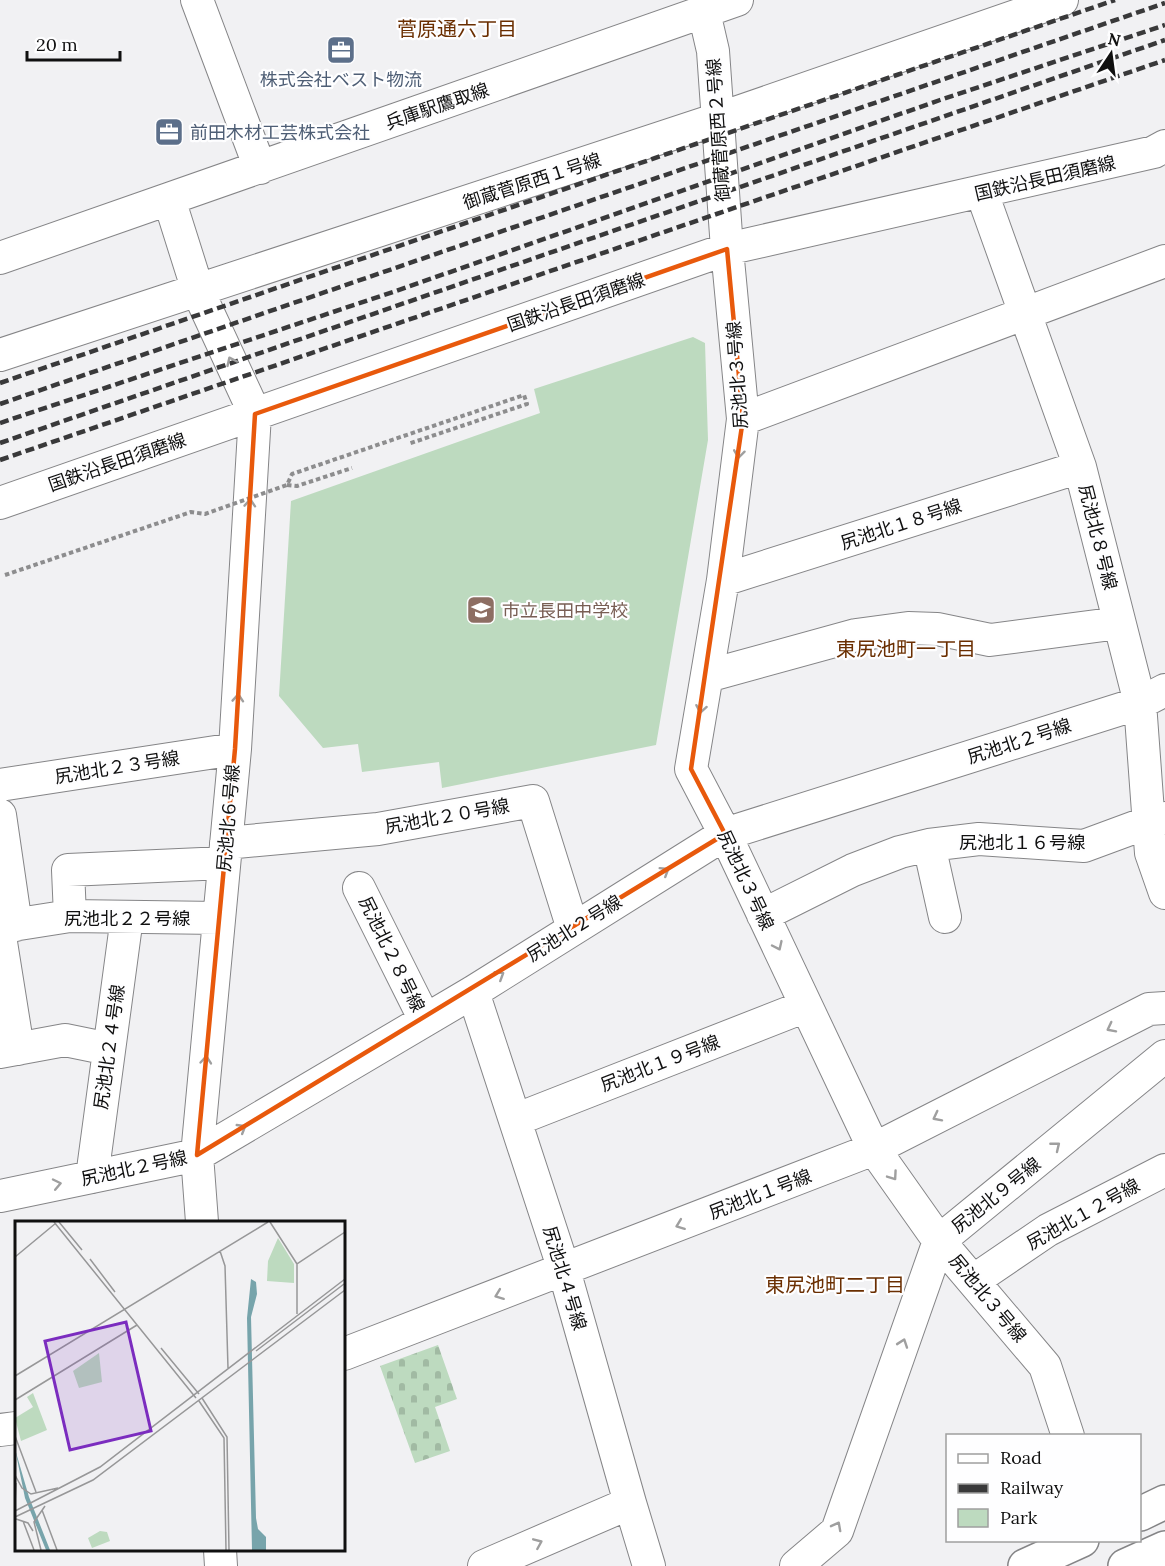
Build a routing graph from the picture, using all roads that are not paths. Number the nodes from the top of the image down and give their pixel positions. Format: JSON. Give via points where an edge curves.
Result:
{"nodes":[{"id":1,"x":197,"y":0,"type":"edge"},
{"id":2,"x":1062,"y":0,"type":"edge"},
{"id":3,"x":720,"y":4,"type":"edge"},
{"id":4,"x":718,"y":119,"type":"junction"},
{"id":5,"x":1165,"y":146,"type":"edge"},
{"id":6,"x":260,"y":168,"type":"junction"},
{"id":7,"x":982,"y":193,"type":"junction"},
{"id":8,"x":169,"y":199,"type":"junction"},
{"id":9,"x":727,"y":249,"type":"junction"},
{"id":10,"x":0,"y":258,"type":"edge"},
{"id":11,"x":1165,"y":261,"type":"edge"},
{"id":12,"x":198,"y":291,"type":"junction"},
{"id":13,"x":1025,"y":314,"type":"junction"},
{"id":14,"x":0,"y":355,"type":"edge"},
{"id":15,"x":255,"y":414,"type":"junction"},
{"id":16,"x":743,"y":419,"type":"junction"},
{"id":17,"x":1080,"y":467,"type":"junction"},
{"id":18,"x":0,"y":503,"type":"edge"},
{"id":19,"x":723,"y":580,"type":"junction"},
{"id":20,"x":1119,"y":623,"type":"junction"},
{"id":21,"x":707,"y":676,"type":"junction"},
{"id":22,"x":1152,"y":697,"type":"edge"},
{"id":23,"x":235,"y":749,"type":"junction"},
{"id":24,"x":0,"y":785,"type":"edge"},
{"id":25,"x":0,"y":815,"type":"edge"},
{"id":26,"x":1157,"y":820,"type":"edge"},
{"id":27,"x":724,"y":834,"type":"junction"},
{"id":28,"x":929,"y":845,"type":"junction"},
{"id":29,"x":225,"y":853,"type":"junction"},
{"id":30,"x":359,"y":888,"type":"dead end"},
{"id":31,"x":1165,"y":893,"type":"edge"},
{"id":32,"x":70,"y":915,"type":"junction"},
{"id":33,"x":763,"y":915,"type":"junction"},
{"id":34,"x":127,"y":917,"type":"junction"},
{"id":35,"x":945,"y":917,"type":"dead end"},
{"id":36,"x":219,"y":918,"type":"junction"},
{"id":37,"x":5,"y":929,"type":"edge"},
{"id":38,"x":573,"y":929,"type":"junction"},
{"id":39,"x":472,"y":992,"type":"junction"},
{"id":40,"x":806,"y":1006,"type":"junction"},
{"id":41,"x":1165,"y":1008,"type":"edge"},
{"id":42,"x":425,"y":1020,"type":"junction"},
{"id":43,"x":109,"y":1049,"type":"junction"},
{"id":44,"x":9,"y":1051,"type":"edge"},
{"id":45,"x":1165,"y":1056,"type":"edge"},
{"id":46,"x":515,"y":1120,"type":"junction"},
{"id":47,"x":874,"y":1149,"type":"junction"},
{"id":48,"x":197,"y":1155,"type":"junction"},
{"id":49,"x":1165,"y":1170,"type":"edge"},
{"id":50,"x":92,"y":1177,"type":"junction"},
{"id":51,"x":0,"y":1196,"type":"edge"},
{"id":52,"x":202,"y":1221,"type":"edge"},
{"id":53,"x":939,"y":1241,"type":"junction"},
{"id":54,"x":564,"y":1270,"type":"junction"},
{"id":55,"x":973,"y":1281,"type":"junction"},
{"id":56,"x":345,"y":1354,"type":"edge"},
{"id":57,"x":15,"y":1428,"type":"edge"},
{"id":58,"x":0,"y":1430,"type":"edge"},
{"id":59,"x":1067,"y":1434,"type":"edge"},
{"id":60,"x":1165,"y":1502,"type":"edge"},
{"id":61,"x":630,"y":1503,"type":"junction"},
{"id":62,"x":1141,"y":1514,"type":"edge"},
{"id":63,"x":1078,"y":1542,"type":"edge"},
{"id":64,"x":1165,"y":1548,"type":"edge"},
{"id":65,"x":220,"y":1551,"type":"edge"},
{"id":66,"x":221,"y":1566,"type":"edge"},
{"id":67,"x":484,"y":1566,"type":"edge"},
{"id":68,"x":650,"y":1566,"type":"edge"},
{"id":69,"x":796,"y":1566,"type":"edge"},
{"id":70,"x":1025,"y":1566,"type":"edge"},
{"id":71,"x":1125,"y":1566,"type":"edge"}],
"edges":[{"from":1,"to":6,"type":"street"},
{"from":2,"to":4,"type":"street","name":"御蔵菅原西１号線"},
{"from":3,"to":4,"type":"street","name":"御蔵菅原西２号線","via":[[713,51]]},
{"from":3,"to":6,"type":"street","name":"兵庫駅鷹取線"},
{"from":4,"to":9,"type":"street","name":"御蔵菅原西２号線"},
{"from":4,"to":12,"type":"street","name":"御蔵菅原西１号線"},
{"from":5,"to":7,"type":"street","name":"国鉄沿長田須磨線","via":[[1154,152]]},
{"from":6,"to":8,"type":"street","name":"兵庫駅鷹取線"},
{"from":7,"to":9,"type":"street","name":"国鉄沿長田須磨線"},
{"from":7,"to":13,"type":"street","name":"尻池北８号線"},
{"from":8,"to":10,"type":"street","name":"兵庫駅鷹取線"},
{"from":8,"to":12,"type":"street"},
{"from":9,"to":15,"type":"street","name":"国鉄沿長田須磨線"},
{"from":9,"to":16,"type":"street","name":"尻池北３号線"},
{"from":11,"to":13,"type":"street"},
{"from":12,"to":14,"type":"street","name":"御蔵菅原西１号線"},
{"from":15,"to":12,"type":"street","one_way":true},
{"from":13,"to":16,"type":"street"},
{"from":13,"to":17,"type":"street","name":"尻池北８号線"},
{"from":15,"to":18,"type":"street","name":"国鉄沿長田須磨線"},
{"from":23,"to":15,"type":"street","name":"尻池北６号線","one_way":true},
{"from":16,"to":19,"type":"street","name":"尻池北３号線","one_way":true},
{"from":17,"to":19,"type":"street","name":"尻池北１８号線"},
{"from":17,"to":20,"type":"street","name":"尻池北８号線"},
{"from":19,"to":21,"type":"street","name":"尻池北３号線"},
{"from":20,"to":21,"type":"street","via":[[990,640],[937,629],[898,630],[856,636]]},
{"from":20,"to":22,"type":"street","name":"尻池北８号線"},
{"from":21,"to":27,"type":"street","name":"尻池北３号線","one_way":true,"via":[[691,769]]},
{"from":22,"to":26,"type":"street","name":"尻池北８号線"},
{"from":22,"to":27,"type":"street","name":"尻池北２号線"},
{"from":23,"to":24,"type":"street","name":"尻池北２３号線"},
{"from":23,"to":29,"type":"street","name":"尻池北６号線"},
{"from":25,"to":37,"type":"street"},
{"from":26,"to":28,"type":"street","name":"尻池北１６号線","via":[[1084,846],[979,840]]},
{"from":26,"to":31,"type":"street","name":"尻池北８号線","via":[[1151,853]]},
{"from":27,"to":33,"type":"street","name":"尻池北３号線"},
{"from":38,"to":27,"type":"street","name":"尻池北２号線","one_way":true},
{"from":28,"to":33,"type":"street","name":"尻池北１６号線","via":[[854,870]]},
{"from":28,"to":35,"type":"street"},
{"from":29,"to":32,"type":"street","via":[[68,870]]},
{"from":29,"to":36,"type":"street","name":"尻池北６号線"},
{"from":29,"to":38,"type":"street","name":"尻池北２０号線","via":[[533,801]]},
{"from":30,"to":42,"type":"street","name":"尻池北２８号線"},
{"from":32,"to":34,"type":"street","name":"尻池北２２号線"},
{"from":32,"to":37,"type":"street","name":"尻池北２２号線"},
{"from":33,"to":40,"type":"street","name":"尻池北３号線","one_way":true},
{"from":34,"to":36,"type":"street","name":"尻池北２２号線"},
{"from":34,"to":43,"type":"street","name":"尻池北２４号線"},
{"from":48,"to":36,"type":"street","name":"尻池北６号線","one_way":true},
{"from":37,"to":44,"type":"street"},
{"from":39,"to":38,"type":"street","name":"尻池北２号線","one_way":true},
{"from":39,"to":42,"type":"street","name":"尻池北２号線"},
{"from":39,"to":46,"type":"street","name":"尻池北４号線"},
{"from":40,"to":46,"type":"street","name":"尻池北１９号線"},
{"from":40,"to":47,"type":"street","name":"尻池北３号線"},
{"from":41,"to":47,"type":"street","name":"尻池北１号線","one_way":true,"via":[[1149,1009]]},
{"from":48,"to":42,"type":"street","name":"尻池北２号線","one_way":true},
{"from":43,"to":44,"type":"street","via":[[64,1040]]},
{"from":43,"to":50,"type":"street","name":"尻池北２４号線"},
{"from":53,"to":45,"type":"street","name":"尻池北９号線","one_way":true},
{"from":46,"to":54,"type":"street","name":"尻池北４号線"},
{"from":47,"to":53,"type":"street","name":"尻池北３号線","one_way":true},
{"from":47,"to":54,"type":"street","name":"尻池北１号線","one_way":true},
{"from":48,"to":50,"type":"street","name":"尻池北２号線"},
{"from":48,"to":52,"type":"street","name":"尻池北６号線"},
{"from":49,"to":55,"type":"street","name":"尻池北１２号線","via":[[1048,1230]]},
{"from":51,"to":50,"type":"street","name":"尻池北２号線","one_way":true},
{"from":53,"to":55,"type":"street","name":"尻池北３号線"},
{"from":69,"to":53,"type":"street","name":"尻池北９号線","one_way":true,"via":[[837,1531]]},
{"from":54,"to":56,"type":"street","name":"尻池北１号線","one_way":true},
{"from":54,"to":61,"type":"street","name":"尻池北４号線"},
{"from":55,"to":59,"type":"street","name":"尻池北３号線","via":[[1045,1366]]},
{"from":57,"to":58,"type":"street"},
{"from":60,"to":62,"type":"highway"},
{"from":67,"to":61,"type":"street","one_way":true},
{"from":61,"to":68,"type":"street","name":"尻池北４号線"},
{"from":63,"to":70,"type":"highway"},
{"from":64,"to":71,"type":"highway"},
{"from":65,"to":66,"type":"street"}]}
